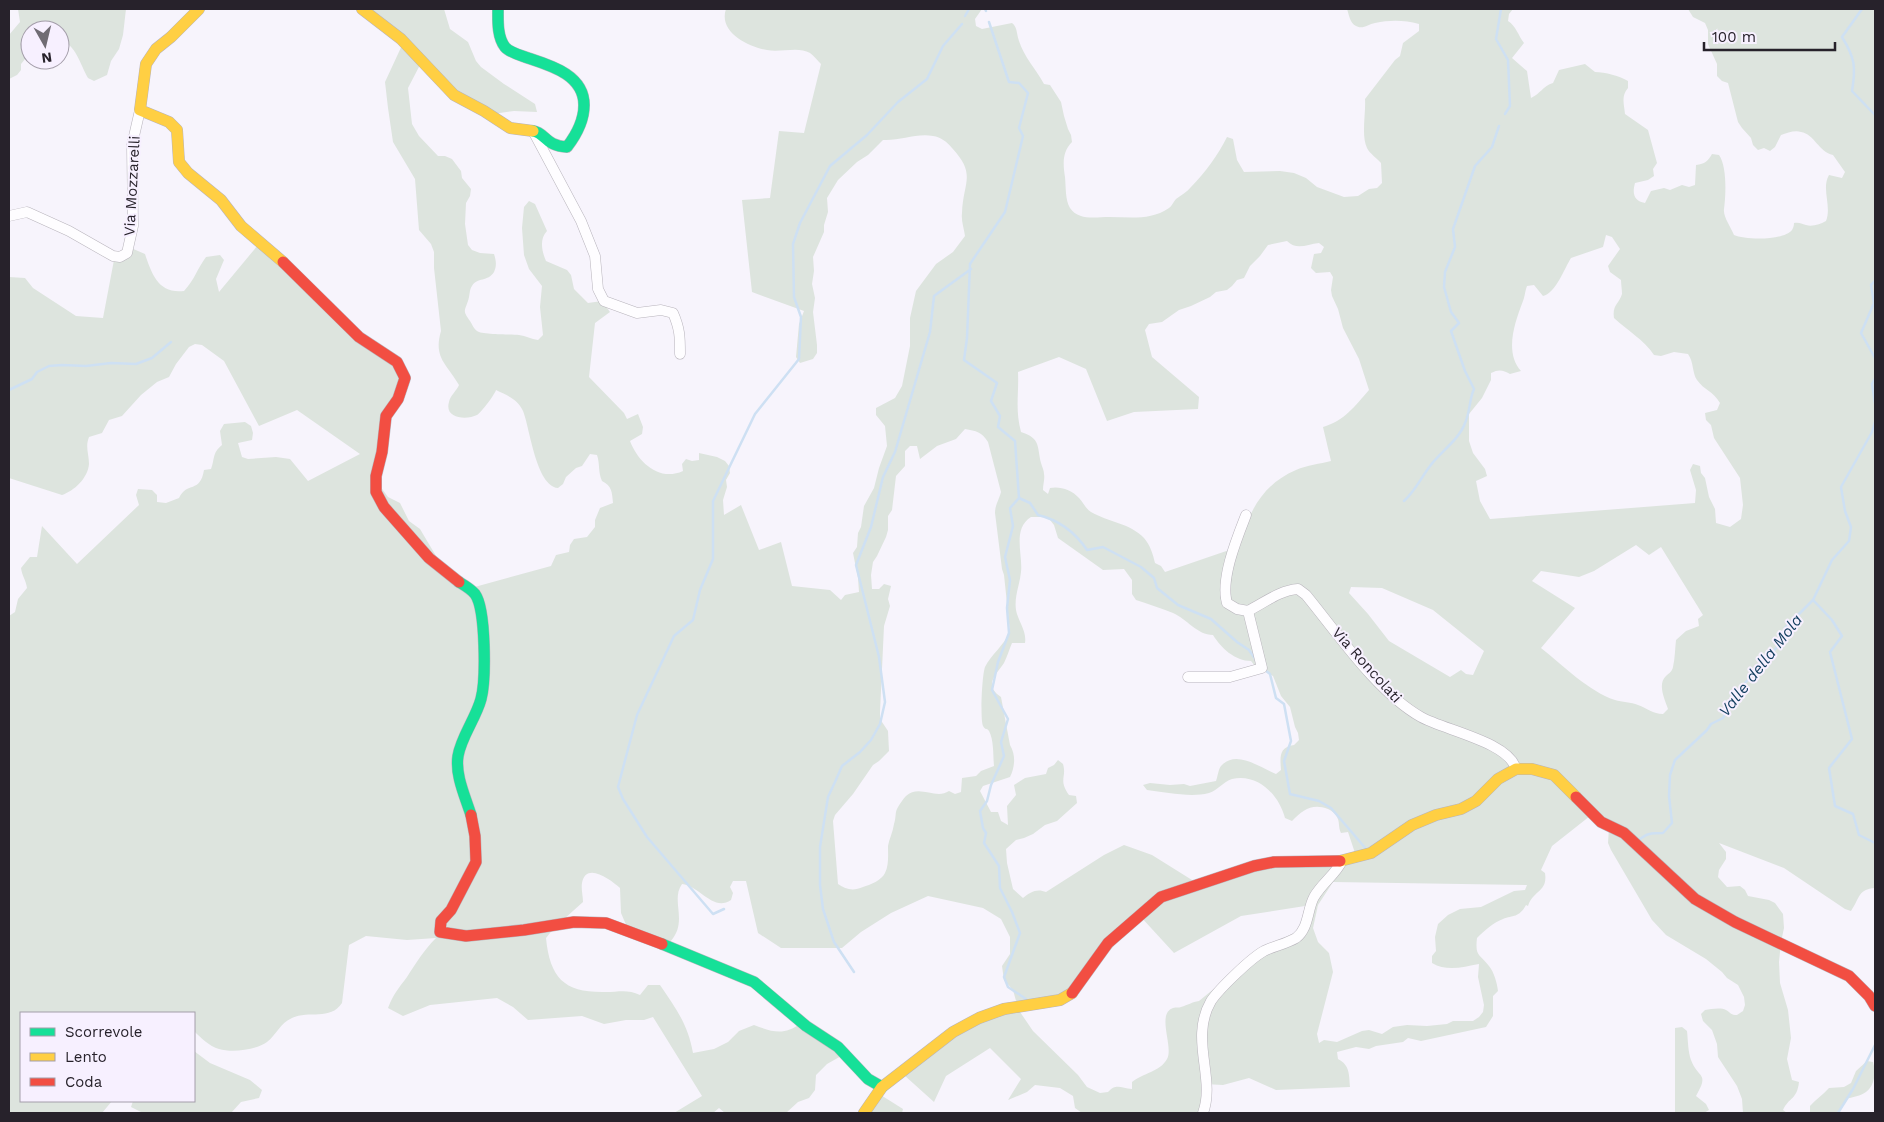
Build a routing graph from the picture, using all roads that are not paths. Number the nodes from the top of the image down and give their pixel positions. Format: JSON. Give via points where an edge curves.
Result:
{"nodes":[{"id":1,"x":199,"y":9,"type":"edge"},
{"id":2,"x":362,"y":9,"type":"edge"},
{"id":3,"x":498,"y":9,"type":"edge"},
{"id":4,"x":140,"y":110,"type":"junction"},
{"id":5,"x":532,"y":130,"type":"junction"},
{"id":6,"x":9,"y":216,"type":"edge"},
{"id":7,"x":680,"y":354,"type":"dead end"},
{"id":8,"x":1246,"y":514,"type":"dead end"},
{"id":9,"x":1248,"y":611,"type":"junction"},
{"id":10,"x":1188,"y":677,"type":"dead end"},
{"id":11,"x":1516,"y":769,"type":"junction"},
{"id":12,"x":1342,"y":861,"type":"junction"},
{"id":13,"x":1875,"y":1006,"type":"edge"},
{"id":14,"x":882,"y":1087,"type":"junction"},
{"id":15,"x":864,"y":1113,"type":"edge"},
{"id":16,"x":1203,"y":1113,"type":"edge"}],
"edges":[{"from":1,"to":4,"type":"street","via":[[156,49],[146,64]]},
{"from":2,"to":5,"type":"street","via":[[400,39],[454,95],[510,128]]},
{"from":3,"to":5,"type":"street","via":[[498,27],[506,47],[553,66],[578,83],[584,95],[582,124],[567,147],[546,142],[539,132]]},
{"from":4,"to":6,"type":"street","name":"Via Mozzarelli","via":[[132,145],[133,226],[127,252],[120,257],[114,256],[69,230],[27,212]]},
{"from":4,"to":14,"type":"street","via":[[169,122],[177,130],[179,162],[188,173],[221,200],[241,226],[288,266],[359,337],[397,362],[405,378],[398,399],[386,416],[376,492],[384,507],[429,558],[475,594],[483,627],[481,700],[458,755],[458,774],[475,836],[476,862],[441,921],[440,932],[466,936],[574,922],[606,923],[639,934],[754,982],[806,1026],[838,1047],[868,1079]]},
{"from":5,"to":7,"type":"street","via":[[581,221],[595,256],[598,288],[604,301],[637,313],[661,310],[672,313],[681,338]]},
{"from":8,"to":9,"type":"street","via":[[1225,594],[1228,603]]},
{"from":9,"to":10,"type":"street","via":[[1262,668],[1230,677]]},
{"from":9,"to":11,"type":"street","name":"Via Roncolati","via":[[1278,594],[1298,589],[1396,700],[1422,718],[1498,749],[1514,762]]},
{"from":11,"to":12,"type":"street","via":[[1461,809],[1412,824],[1371,853]]},
{"from":11,"to":13,"type":"street","via":[[1554,775],[1601,822],[1624,833],[1695,899],[1735,922],[1849,976]]},
{"from":12,"to":14,"type":"street","via":[[1268,863],[1161,897],[1108,943],[1072,993],[1060,1000],[1004,1009],[979,1018],[953,1032]]},
{"from":12,"to":16,"type":"street","via":[[1314,897],[1301,933],[1249,961],[1211,1001],[1202,1028],[1207,1096]]},
{"from":14,"to":15,"type":"street"}]}
